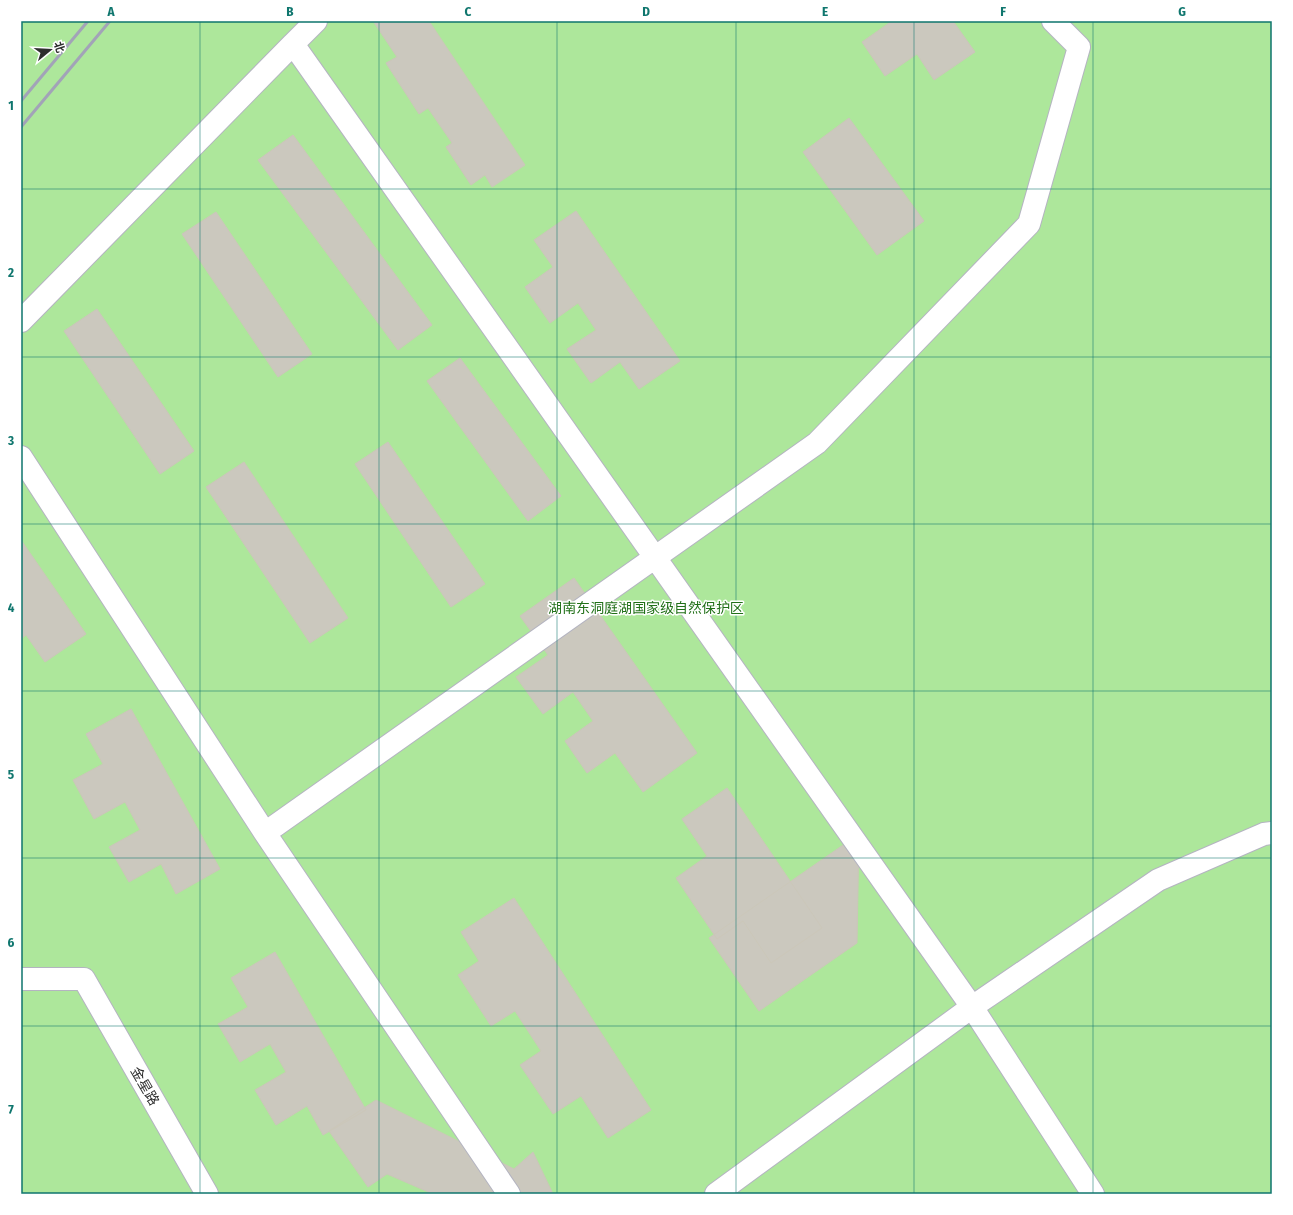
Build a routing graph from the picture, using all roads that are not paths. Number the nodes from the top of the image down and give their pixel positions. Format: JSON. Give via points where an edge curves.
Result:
{"nodes":[{"id":1,"x":316,"y":21,"type":"edge"},
{"id":2,"x":1053,"y":21,"type":"edge"},
{"id":3,"x":293,"y":44,"type":"junction"},
{"id":4,"x":21,"y":321,"type":"edge"},
{"id":5,"x":21,"y":457,"type":"edge"},
{"id":6,"x":655,"y":558,"type":"junction"},
{"id":7,"x":265,"y":833,"type":"junction"},
{"id":8,"x":1272,"y":833,"type":"edge"},
{"id":9,"x":21,"y":979,"type":"edge"},
{"id":10,"x":972,"y":1007,"type":"junction"},
{"id":11,"x":207,"y":1194,"type":"edge"},
{"id":12,"x":509,"y":1194,"type":"edge"},
{"id":13,"x":716,"y":1194,"type":"edge"},
{"id":14,"x":1093,"y":1194,"type":"edge"}],
"edges":[{"from":1,"to":3,"type":"street"},
{"from":2,"to":6,"type":"street","via":[[1079,47],[1029,224],[817,443]]},
{"from":3,"to":4,"type":"street"},
{"from":3,"to":6,"type":"street"},
{"from":5,"to":7,"type":"street"},
{"from":6,"to":7,"type":"street"},
{"from":6,"to":10,"type":"street"},
{"from":7,"to":12,"type":"street"},
{"from":8,"to":10,"type":"street","via":[[1264,834],[1158,880]]},
{"from":9,"to":11,"type":"street","name":"金星路","via":[[84,979]]},
{"from":10,"to":13,"type":"street"},
{"from":10,"to":14,"type":"street"}]}
